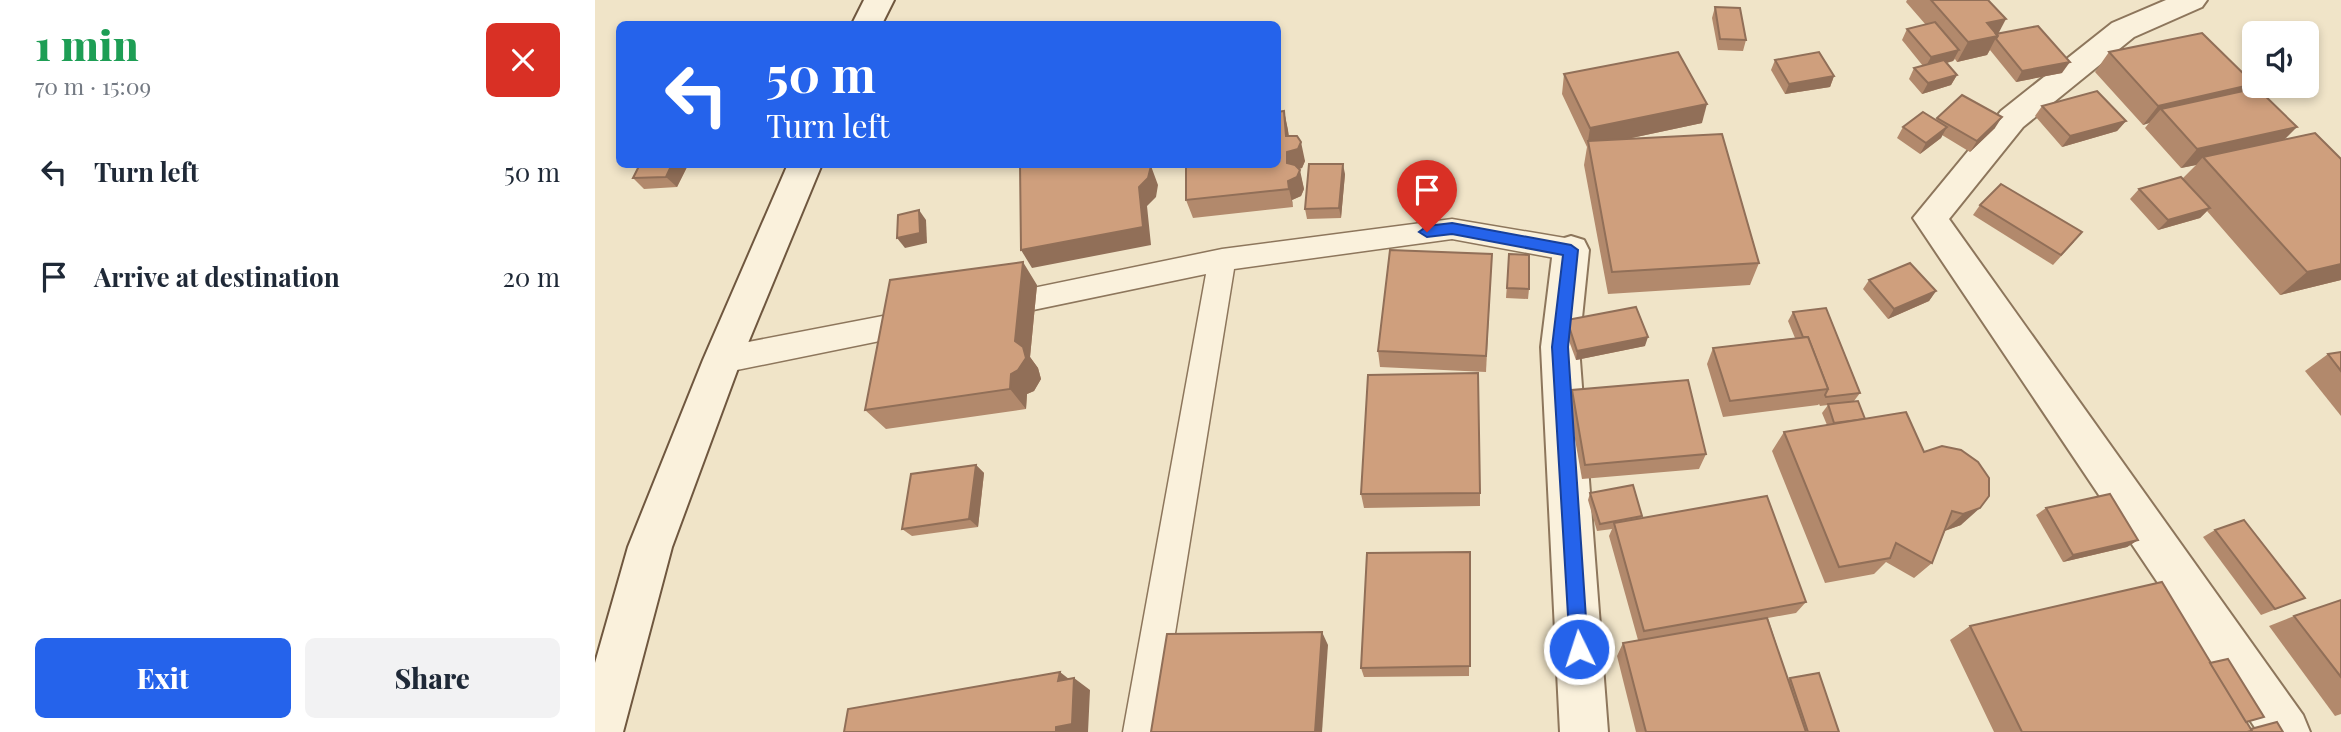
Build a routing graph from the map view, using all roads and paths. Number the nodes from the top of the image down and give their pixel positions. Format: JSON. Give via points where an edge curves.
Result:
{"nodes":[{"id":1,"x":879,"y":0,"type":"edge"},
{"id":2,"x":2192,"y":0,"type":"edge"},
{"id":3,"x":868,"y":21,"type":"edge"},
{"id":4,"x":803,"y":168,"type":"edge"},
{"id":5,"x":1571,"y":250,"type":"joint"},
{"id":6,"x":1222,"y":260,"type":"junction"},
{"id":7,"x":722,"y":360,"type":"junction"},
{"id":8,"x":599,"y":732,"type":"edge"},
{"id":9,"x":1141,"y":732,"type":"edge"},
{"id":10,"x":1584,"y":732,"type":"edge"},
{"id":11,"x":2287,"y":732,"type":"edge"}],
"edges":[{"from":1,"to":3,"type":"street"},
{"from":2,"to":11,"type":"street","via":[[2123,30],[2012,119],[1930,218]]},
{"from":4,"to":7,"type":"street"},
{"from":5,"to":6,"type":"lane","via":[[1452,229]]},
{"from":5,"to":10,"type":"street","via":[[1560,347]]},
{"from":6,"to":7,"type":"lane"},
{"from":6,"to":9,"type":"lane"},
{"from":7,"to":8,"type":"street","via":[[650,547]]}]}
